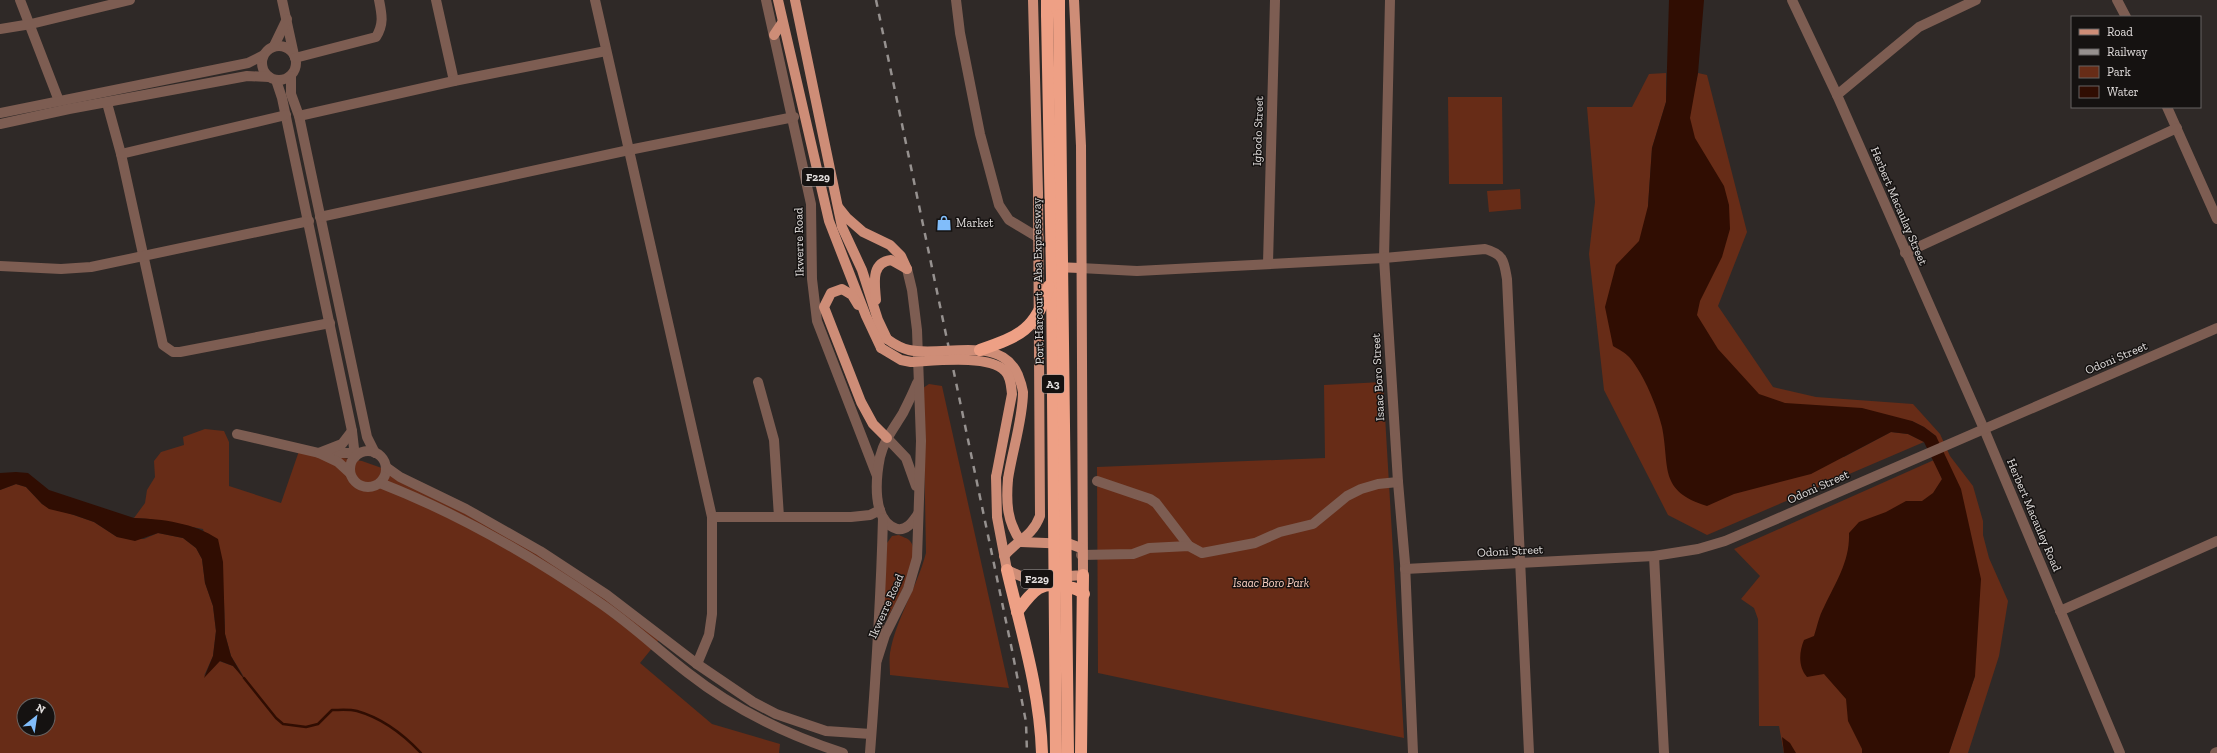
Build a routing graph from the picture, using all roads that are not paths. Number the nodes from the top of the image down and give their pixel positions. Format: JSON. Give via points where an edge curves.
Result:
{"nodes":[{"id":1,"x":20,"y":0,"type":"edge"},
{"id":2,"x":130,"y":0,"type":"edge"},
{"id":3,"x":282,"y":0,"type":"edge"},
{"id":4,"x":379,"y":0,"type":"edge"},
{"id":5,"x":436,"y":0,"type":"edge"},
{"id":6,"x":595,"y":0,"type":"edge"},
{"id":7,"x":766,"y":0,"type":"edge"},
{"id":8,"x":778,"y":0,"type":"edge"},
{"id":9,"x":795,"y":0,"type":"edge"},
{"id":10,"x":956,"y":0,"type":"edge"},
{"id":11,"x":1033,"y":0,"type":"edge"},
{"id":12,"x":1047,"y":0,"type":"edge"},
{"id":13,"x":1060,"y":0,"type":"edge"},
{"id":14,"x":1074,"y":0,"type":"edge"},
{"id":15,"x":1275,"y":0,"type":"edge"},
{"id":16,"x":1390,"y":0,"type":"edge"},
{"id":17,"x":1792,"y":0,"type":"edge"},
{"id":18,"x":1976,"y":0,"type":"edge"},
{"id":19,"x":2117,"y":0,"type":"edge"},
{"id":20,"x":2125,"y":16,"type":"edge"},
{"id":21,"x":287,"y":19,"type":"junction"},
{"id":22,"x":782,"y":23,"type":"junction"},
{"id":23,"x":31,"y":24,"type":"junction"},
{"id":24,"x":0,"y":29,"type":"edge"},
{"id":25,"x":774,"y":35,"type":"junction"},
{"id":26,"x":274,"y":46,"type":"junction"},
{"id":27,"x":606,"y":51,"type":"junction"},
{"id":28,"x":262,"y":56,"type":"junction"},
{"id":29,"x":295,"y":56,"type":"junction"},
{"id":30,"x":290,"y":76,"type":"junction"},
{"id":31,"x":272,"y":79,"type":"junction"},
{"id":32,"x":454,"y":81,"type":"junction"},
{"id":33,"x":1837,"y":95,"type":"junction"},
{"id":34,"x":59,"y":101,"type":"junction"},
{"id":35,"x":107,"y":103,"type":"junction"},
{"id":36,"x":2168,"y":108,"type":"edge"},
{"id":37,"x":0,"y":113,"type":"edge"},
{"id":38,"x":286,"y":115,"type":"junction"},
{"id":39,"x":299,"y":116,"type":"junction"},
{"id":40,"x":794,"y":117,"type":"junction"},
{"id":41,"x":0,"y":124,"type":"edge"},
{"id":42,"x":2177,"y":128,"type":"junction"},
{"id":43,"x":628,"y":150,"type":"junction"},
{"id":44,"x":121,"y":154,"type":"junction"},
{"id":45,"x":836,"y":203,"type":"junction"},
{"id":46,"x":320,"y":217,"type":"junction"},
{"id":47,"x":2217,"y":219,"type":"edge"},
{"id":48,"x":309,"y":221,"type":"junction"},
{"id":49,"x":1039,"y":238,"type":"junction"},
{"id":50,"x":1905,"y":253,"type":"junction"},
{"id":51,"x":142,"y":256,"type":"junction"},
{"id":52,"x":1384,"y":258,"type":"junction"},
{"id":53,"x":1268,"y":263,"type":"junction"},
{"id":54,"x":0,"y":266,"type":"edge"},
{"id":55,"x":1039,"y":267,"type":"junction"},
{"id":56,"x":1080,"y":268,"type":"junction"},
{"id":57,"x":907,"y":269,"type":"junction"},
{"id":58,"x":1052,"y":276,"type":"junction"},
{"id":59,"x":866,"y":316,"type":"junction"},
{"id":60,"x":878,"y":320,"type":"junction"},
{"id":61,"x":330,"y":323,"type":"junction"},
{"id":62,"x":2217,"y":328,"type":"edge"},
{"id":63,"x":980,"y":350,"type":"junction"},
{"id":64,"x":918,"y":381,"type":"junction"},
{"id":65,"x":758,"y":382,"type":"dead end"},
{"id":66,"x":1983,"y":426,"type":"junction"},
{"id":67,"x":352,"y":431,"type":"junction"},
{"id":68,"x":238,"y":434,"type":"dead end"},
{"id":69,"x":887,"y":438,"type":"junction"},
{"id":70,"x":319,"y":452,"type":"junction"},
{"id":71,"x":375,"y":453,"type":"junction"},
{"id":72,"x":355,"y":455,"type":"junction"},
{"id":73,"x":386,"y":467,"type":"junction"},
{"id":74,"x":350,"y":473,"type":"junction"},
{"id":75,"x":877,"y":476,"type":"junction"},
{"id":76,"x":1097,"y":481,"type":"dead end"},
{"id":77,"x":1398,"y":482,"type":"junction"},
{"id":78,"x":380,"y":483,"type":"junction"},
{"id":79,"x":918,"y":494,"type":"junction"},
{"id":80,"x":882,"y":514,"type":"junction"},
{"id":81,"x":918,"y":514,"type":"junction"},
{"id":82,"x":712,"y":517,"type":"junction"},
{"id":83,"x":780,"y":517,"type":"junction"},
{"id":84,"x":851,"y":517,"type":"junction"},
{"id":85,"x":882,"y":536,"type":"junction"},
{"id":86,"x":2217,"y":541,"type":"edge"},
{"id":87,"x":1021,"y":542,"type":"junction"},
{"id":88,"x":1189,"y":546,"type":"junction"},
{"id":89,"x":1081,"y":551,"type":"junction"},
{"id":90,"x":1004,"y":556,"type":"junction"},
{"id":91,"x":1654,"y":556,"type":"junction"},
{"id":92,"x":1520,"y":564,"type":"junction"},
{"id":93,"x":1406,"y":569,"type":"junction"},
{"id":94,"x":1007,"y":570,"type":"junction"},
{"id":95,"x":1082,"y":575,"type":"junction"},
{"id":96,"x":1084,"y":594,"type":"junction"},
{"id":97,"x":2060,"y":610,"type":"junction"},
{"id":98,"x":1017,"y":612,"type":"junction"},
{"id":99,"x":877,"y":660,"type":"junction"},
{"id":100,"x":697,"y":664,"type":"junction"},
{"id":101,"x":871,"y":734,"type":"junction"},
{"id":102,"x":843,"y":753,"type":"edge"},
{"id":103,"x":870,"y":753,"type":"edge"},
{"id":104,"x":1042,"y":753,"type":"edge"},
{"id":105,"x":1056,"y":753,"type":"edge"},
{"id":106,"x":1068,"y":753,"type":"edge"},
{"id":107,"x":1081,"y":753,"type":"edge"},
{"id":108,"x":1413,"y":753,"type":"edge"},
{"id":109,"x":1529,"y":753,"type":"edge"},
{"id":110,"x":1664,"y":753,"type":"edge"},
{"id":111,"x":2120,"y":753,"type":"edge"}],
"edges":[{"from":1,"to":23,"type":"street"},
{"from":2,"to":23,"type":"street"},
{"from":3,"to":21,"type":"street"},
{"from":4,"to":29,"type":"street","via":[[382,28],[376,37]]},
{"from":5,"to":32,"type":"street"},
{"from":6,"to":27,"type":"street"},
{"from":7,"to":25,"type":"street","name":"Ikwerre Road"},
{"from":8,"to":22,"type":"main road","number":"F229"},
{"from":9,"to":45,"type":"main road","number":"F229"},
{"from":10,"to":49,"type":"street","via":[[978,127],[999,205],[1009,220]]},
{"from":11,"to":49,"type":"main road"},
{"from":12,"to":58,"type":"highway","name":"Port Harcourt - Aba Expressway","number":"A3","bridge":true},
{"from":13,"to":106,"type":"highway","name":"Port Harcourt - Aba Expressway","number":"A3","bridge":true},
{"from":14,"to":56,"type":"main road","via":[[1081,146]]},
{"from":15,"to":53,"type":"street","name":"Igbodo Street"},
{"from":16,"to":52,"type":"street","name":"Isaac Boro Street"},
{"from":17,"to":33,"type":"street","name":"Herbert Macaulay Street"},
{"from":18,"to":33,"type":"street","via":[[1919,27]]},
{"from":19,"to":20,"type":"street"},
{"from":21,"to":26,"type":"street"},
{"from":21,"to":29,"type":"street"},
{"from":22,"to":25,"type":"main road"},
{"from":22,"to":59,"type":"main road","number":"F229","via":[[829,221]]},
{"from":23,"to":24,"type":"street"},
{"from":23,"to":34,"type":"street"},
{"from":25,"to":40,"type":"street","name":"Ikwerre Road"},
{"from":26,"to":28,"type":"street"},
{"from":26,"to":29,"type":"street","via":[[284,47]]},
{"from":27,"to":32,"type":"street"},
{"from":27,"to":43,"type":"street"},
{"from":28,"to":31,"type":"street","via":[[262,68]]},
{"from":28,"to":34,"type":"street","via":[[248,63]]},
{"from":29,"to":30,"type":"street","via":[[296,66]]},
{"from":30,"to":31,"type":"street","via":[[284,80]]},
{"from":30,"to":39,"type":"street"},
{"from":31,"to":35,"type":"street","via":[[247,76]]},
{"from":31,"to":38,"type":"street"},
{"from":32,"to":39,"type":"street"},
{"from":33,"to":50,"type":"street","name":"Herbert Macaulay Street"},
{"from":34,"to":37,"type":"street"},
{"from":35,"to":41,"type":"street"},
{"from":35,"to":44,"type":"street"},
{"from":36,"to":42,"type":"street"},
{"from":38,"to":44,"type":"street"},
{"from":38,"to":48,"type":"street"},
{"from":39,"to":46,"type":"street"},
{"from":40,"to":43,"type":"street"},
{"from":40,"to":75,"type":"street","name":"Ikwerre Road","via":[[811,204],[812,279],[817,321]]},
{"from":42,"to":47,"type":"street"},
{"from":42,"to":50,"type":"street"},
{"from":43,"to":46,"type":"street"},
{"from":43,"to":82,"type":"street"},
{"from":44,"to":51,"type":"street"},
{"from":45,"to":57,"type":"main road","via":[[854,226],[890,245],[901,256]]},
{"from":45,"to":60,"type":"main road","number":"F229","via":[[842,227],[862,270]]},
{"from":46,"to":71,"type":"street","via":[[367,437]]},
{"from":48,"to":51,"type":"street"},
{"from":48,"to":61,"type":"street"},
{"from":49,"to":55,"type":"main road"},
{"from":50,"to":66,"type":"street","name":"Herbert Macaulay Street"},
{"from":51,"to":54,"type":"street","via":[[91,267],[61,269]]},
{"from":51,"to":61,"type":"street","via":[[163,345],[173,352]]},
{"from":52,"to":53,"type":"street"},
{"from":52,"to":77,"type":"street","name":"Isaac Boro Street"},
{"from":52,"to":92,"type":"street","via":[[1485,250],[1497,253],[1504,262],[1507,279]]},
{"from":53,"to":56,"type":"street","via":[[1138,271]]},
{"from":55,"to":56,"type":"main road"},
{"from":55,"to":87,"type":"main road","via":[[1040,516],[1033,529]]},
{"from":56,"to":89,"type":"main road"},
{"from":57,"to":60,"type":"main road","via":[[891,260],[878,265],[875,274]]},
{"from":57,"to":64,"type":"street","name":"Ikwerre Road","via":[[916,330]]},
{"from":58,"to":63,"type":"highway","bridge":true,"via":[[1042,308],[1034,322],[1006,341]]},
{"from":58,"to":105,"type":"highway","name":"Port Harcourt - Aba Expressway","number":"A3","bridge":true},
{"from":59,"to":69,"type":"main road","via":[[852,295],[842,290],[831,293],[824,307],[862,402],[873,424]]},
{"from":59,"to":90,"type":"main road","number":"F229","bridge":true,"via":[[881,348],[901,360],[983,361],[995,364],[1005,371],[1011,381],[1012,394],[996,478],[997,517]]},
{"from":60,"to":63,"type":"main road","number":"F229","bridge":true,"via":[[888,339],[910,350]]},
{"from":61,"to":67,"type":"street"},
{"from":62,"to":66,"type":"street","name":"Odoni Street"},
{"from":63,"to":87,"type":"main road","number":"F229","bridge":true,"via":[[1007,359],[1017,372],[1023,390],[1007,497],[1010,523]]},
{"from":64,"to":69,"type":"street","name":"Ikwerre Road"},
{"from":64,"to":79,"type":"street","name":"Ikwerre Road","via":[[921,441]]},
{"from":65,"to":83,"type":"street","via":[[774,440]]},
{"from":66,"to":91,"type":"street","name":"Odoni Street","via":[[1948,445],[1725,541]]},
{"from":66,"to":97,"type":"street","name":"Herbert Macauley Road"},
{"from":67,"to":70,"type":"street","via":[[342,444]]},
{"from":67,"to":72,"type":"street"},
{"from":68,"to":70,"type":"street"},
{"from":69,"to":75,"type":"street","name":"Ikwerre Road","via":[[880,456]]},
{"from":69,"to":79,"type":"street","via":[[906,458]]},
{"from":70,"to":72,"type":"street"},
{"from":70,"to":74,"type":"street","via":[[338,462]]},
{"from":71,"to":72,"type":"street","via":[[364,452]]},
{"from":71,"to":73,"type":"street","via":[[384,460]]},
{"from":72,"to":74,"type":"street","via":[[350,465]]},
{"from":73,"to":78,"type":"street","via":[[385,478]]},
{"from":73,"to":100,"type":"street","via":[[400,477],[466,509],[607,594]]},
{"from":74,"to":78,"type":"street","via":[[362,487],[370,488]]},
{"from":75,"to":80,"type":"street","name":"Ikwerre Road"},
{"from":76,"to":88,"type":"street","via":[[1156,503]]},
{"from":77,"to":88,"type":"street","via":[[1361,489],[1347,496],[1313,524],[1280,532],[1255,543],[1202,553]]},
{"from":77,"to":93,"type":"street","name":"Isaac Boro Street"},
{"from":78,"to":102,"type":"street","via":[[461,520],[535,561],[601,603],[689,673],[747,712],[793,736]]},
{"from":79,"to":81,"type":"street","name":"Ikwerre Road"},
{"from":80,"to":81,"type":"street","via":[[888,524],[900,529],[912,523]]},
{"from":80,"to":84,"type":"street"},
{"from":80,"to":85,"type":"street","name":"Ikwerre Road"},
{"from":81,"to":99,"type":"street","name":"Ikwerre Road","via":[[914,574],[885,635]]},
{"from":82,"to":83,"type":"street"},
{"from":82,"to":100,"type":"street","via":[[712,614],[709,635]]},
{"from":83,"to":84,"type":"street"},
{"from":84,"to":85,"type":"street","via":[[875,524]]},
{"from":85,"to":99,"type":"street","name":"Ikwerre Road"},
{"from":86,"to":97,"type":"street"},
{"from":87,"to":89,"type":"main road","via":[[1070,544]]},
{"from":87,"to":90,"type":"main road","via":[[1012,546]]},
{"from":88,"to":89,"type":"street","via":[[1148,548],[1133,554]]},
{"from":89,"to":95,"type":"main road"},
{"from":90,"to":94,"type":"main road","number":"F229"},
{"from":91,"to":92,"type":"street","name":"Odoni Street"},
{"from":91,"to":110,"type":"street"},
{"from":92,"to":93,"type":"street","name":"Odoni Street"},
{"from":92,"to":109,"type":"street"},
{"from":93,"to":108,"type":"street","name":"Isaac Boro Street"},
{"from":94,"to":95,"type":"main road","number":"F229","via":[[1027,579]]},
{"from":94,"to":98,"type":"highway"},
{"from":95,"to":96,"type":"highway"},
{"from":96,"to":98,"type":"highway","via":[[1077,589],[1049,584],[1039,587],[1032,593]]},
{"from":96,"to":107,"type":"highway"},
{"from":97,"to":111,"type":"street","name":"Herbert Macauley Road"},
{"from":98,"to":104,"type":"highway","via":[[1038,702]]},
{"from":99,"to":101,"type":"street","name":"Ikwerre Road"},
{"from":100,"to":101,"type":"street","via":[[733,690],[776,714],[826,731]]},
{"from":101,"to":103,"type":"street","name":"Ikwerre Road"}]}
